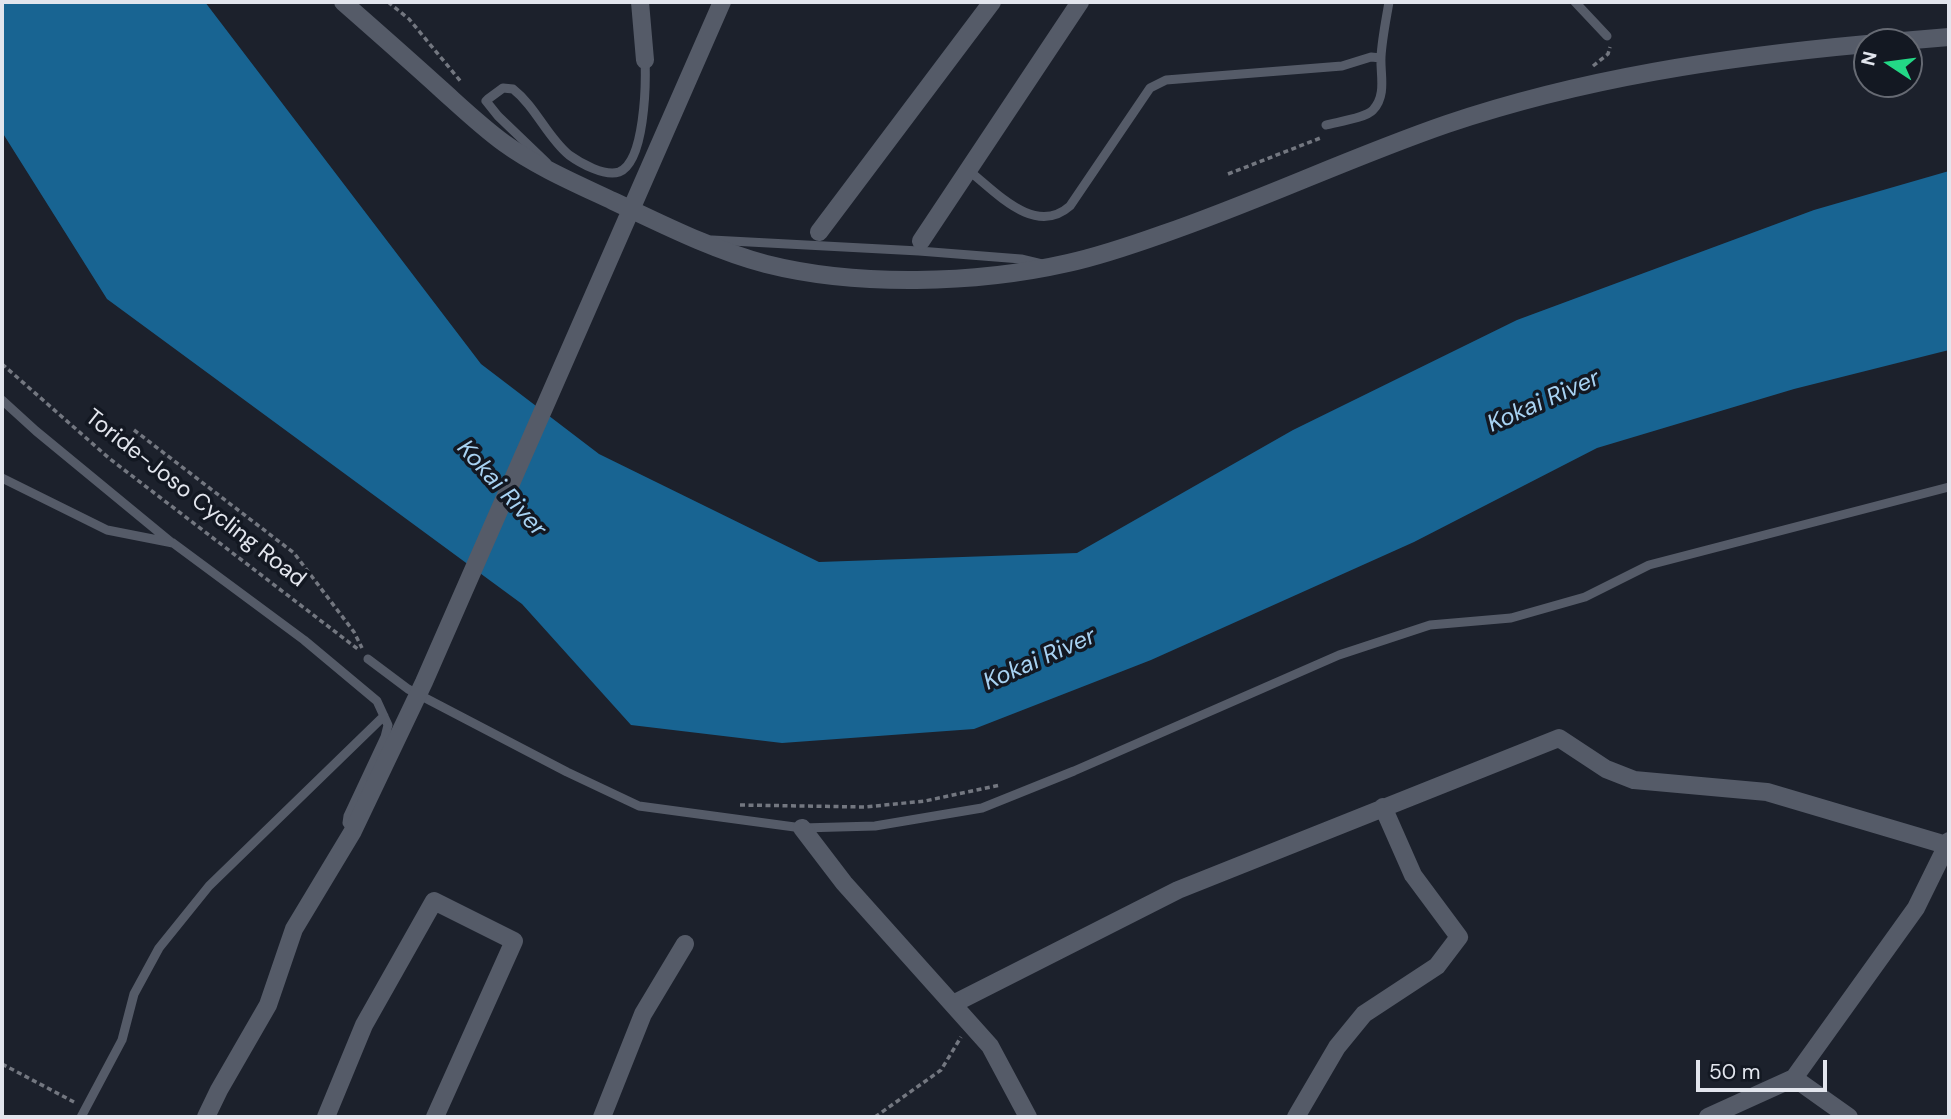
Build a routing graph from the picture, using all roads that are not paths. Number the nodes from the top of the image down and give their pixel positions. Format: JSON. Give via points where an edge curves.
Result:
{"nodes":[{"id":1,"x":343,"y":2,"type":"edge"},
{"id":2,"x":640,"y":2,"type":"edge"},
{"id":3,"x":722,"y":2,"type":"edge"},
{"id":4,"x":992,"y":2,"type":"edge"},
{"id":5,"x":1080,"y":2,"type":"edge"},
{"id":6,"x":1389,"y":2,"type":"edge"},
{"id":7,"x":1575,"y":2,"type":"edge"},
{"id":8,"x":1607,"y":36,"type":"road end"},
{"id":9,"x":1949,"y":37,"type":"edge"},
{"id":10,"x":1923,"y":39,"type":"edge"},
{"id":11,"x":1853,"y":45,"type":"edge"},
{"id":12,"x":1381,"y":58,"type":"junction"},
{"id":13,"x":645,"y":60,"type":"joint"},
{"id":14,"x":1326,"y":125,"type":"road end"},
{"id":15,"x":968,"y":170,"type":"junction"},
{"id":16,"x":561,"y":176,"type":"junction"},
{"id":17,"x":628,"y":216,"type":"junction"},
{"id":18,"x":817,"y":238,"type":"junction"},
{"id":19,"x":696,"y":239,"type":"junction"},
{"id":20,"x":920,"y":246,"type":"junction"},
{"id":21,"x":1052,"y":266,"type":"junction"},
{"id":22,"x":2,"y":400,"type":"edge"},
{"id":23,"x":2,"y":478,"type":"edge"},
{"id":24,"x":1949,"y":486,"type":"edge"},
{"id":25,"x":173,"y":543,"type":"junction"},
{"id":26,"x":368,"y":659,"type":"road end"},
{"id":27,"x":421,"y":688,"type":"junction"},
{"id":28,"x":384,"y":716,"type":"junction"},
{"id":29,"x":1383,"y":807,"type":"junction"},
{"id":30,"x":802,"y":828,"type":"junction"},
{"id":31,"x":353,"y":831,"type":"junction"},
{"id":32,"x":1948,"y":843,"type":"edge"},
{"id":33,"x":685,"y":944,"type":"dead end"},
{"id":34,"x":953,"y":1004,"type":"junction"},
{"id":35,"x":1794,"y":1079,"type":"junction"},
{"id":36,"x":81,"y":1117,"type":"edge"},
{"id":37,"x":206,"y":1117,"type":"edge"},
{"id":38,"x":326,"y":1117,"type":"edge"},
{"id":39,"x":435,"y":1117,"type":"edge"},
{"id":40,"x":602,"y":1117,"type":"edge"},
{"id":41,"x":1028,"y":1117,"type":"edge"},
{"id":42,"x":1296,"y":1117,"type":"edge"},
{"id":43,"x":1708,"y":1117,"type":"edge"},
{"id":44,"x":1849,"y":1117,"type":"edge"}],
"edges":[{"from":1,"to":16,"type":"street","via":[[477,122],[506,145]]},
{"from":2,"to":13,"type":"street"},
{"from":3,"to":17,"type":"street"},
{"from":4,"to":18,"type":"street"},
{"from":5,"to":15,"type":"street"},
{"from":6,"to":12,"type":"lane"},
{"from":7,"to":8,"type":"lane"},
{"from":9,"to":10,"type":"street"},
{"from":11,"to":21,"type":"street","via":[[1717,60],[1586,85],[1449,124],[1213,217]]},
{"from":12,"to":14,"type":"lane","via":[[1383,81],[1374,110]]},
{"from":12,"to":15,"type":"lane","via":[[1342,66],[1157,83],[1070,206],[1052,217],[1026,214]]},
{"from":13,"to":16,"type":"lane","via":[[640,137],[626,168],[616,173],[598,170],[568,154],[513,89],[503,88],[486,101]]},
{"from":15,"to":20,"type":"street"},
{"from":16,"to":17,"type":"street"},
{"from":17,"to":19,"type":"street"},
{"from":17,"to":27,"type":"street"},
{"from":18,"to":19,"type":"lane"},
{"from":18,"to":20,"type":"lane"},
{"from":19,"to":21,"type":"street","via":[[766,264],[846,277],[979,277]]},
{"from":20,"to":21,"type":"lane"},
{"from":22,"to":25,"type":"lane"},
{"from":23,"to":25,"type":"lane","via":[[107,530]]},
{"from":24,"to":30,"type":"lane","via":[[1649,565],[1585,597],[1511,618],[1430,625],[1339,655],[982,808],[875,826]]},
{"from":25,"to":28,"type":"lane","via":[[341,669],[377,701]]},
{"from":26,"to":27,"type":"lane"},
{"from":27,"to":30,"type":"lane","via":[[567,772],[639,806]]},
{"from":27,"to":31,"type":"street"},
{"from":28,"to":31,"type":"lane","via":[[385,737],[346,823]]},
{"from":28,"to":36,"type":"lane","via":[[209,886],[159,948],[134,994],[122,1040]]},
{"from":29,"to":32,"type":"street","via":[[1559,738],[1606,769],[1634,780],[1767,792]]},
{"from":29,"to":34,"type":"street","via":[[1178,890]]},
{"from":29,"to":42,"type":"street","via":[[1413,875],[1459,937],[1437,966],[1364,1014],[1337,1047]]},
{"from":30,"to":34,"type":"street","via":[[844,883]]},
{"from":31,"to":37,"type":"street","via":[[294,929],[268,1005]]},
{"from":32,"to":35,"type":"street","via":[[1916,908]]},
{"from":33,"to":40,"type":"street","via":[[643,1014]]},
{"from":34,"to":41,"type":"street","via":[[990,1046]]},
{"from":35,"to":43,"type":"street"},
{"from":35,"to":44,"type":"street"},
{"from":38,"to":39,"type":"street","via":[[364,1025],[434,901],[514,941]]}]}
